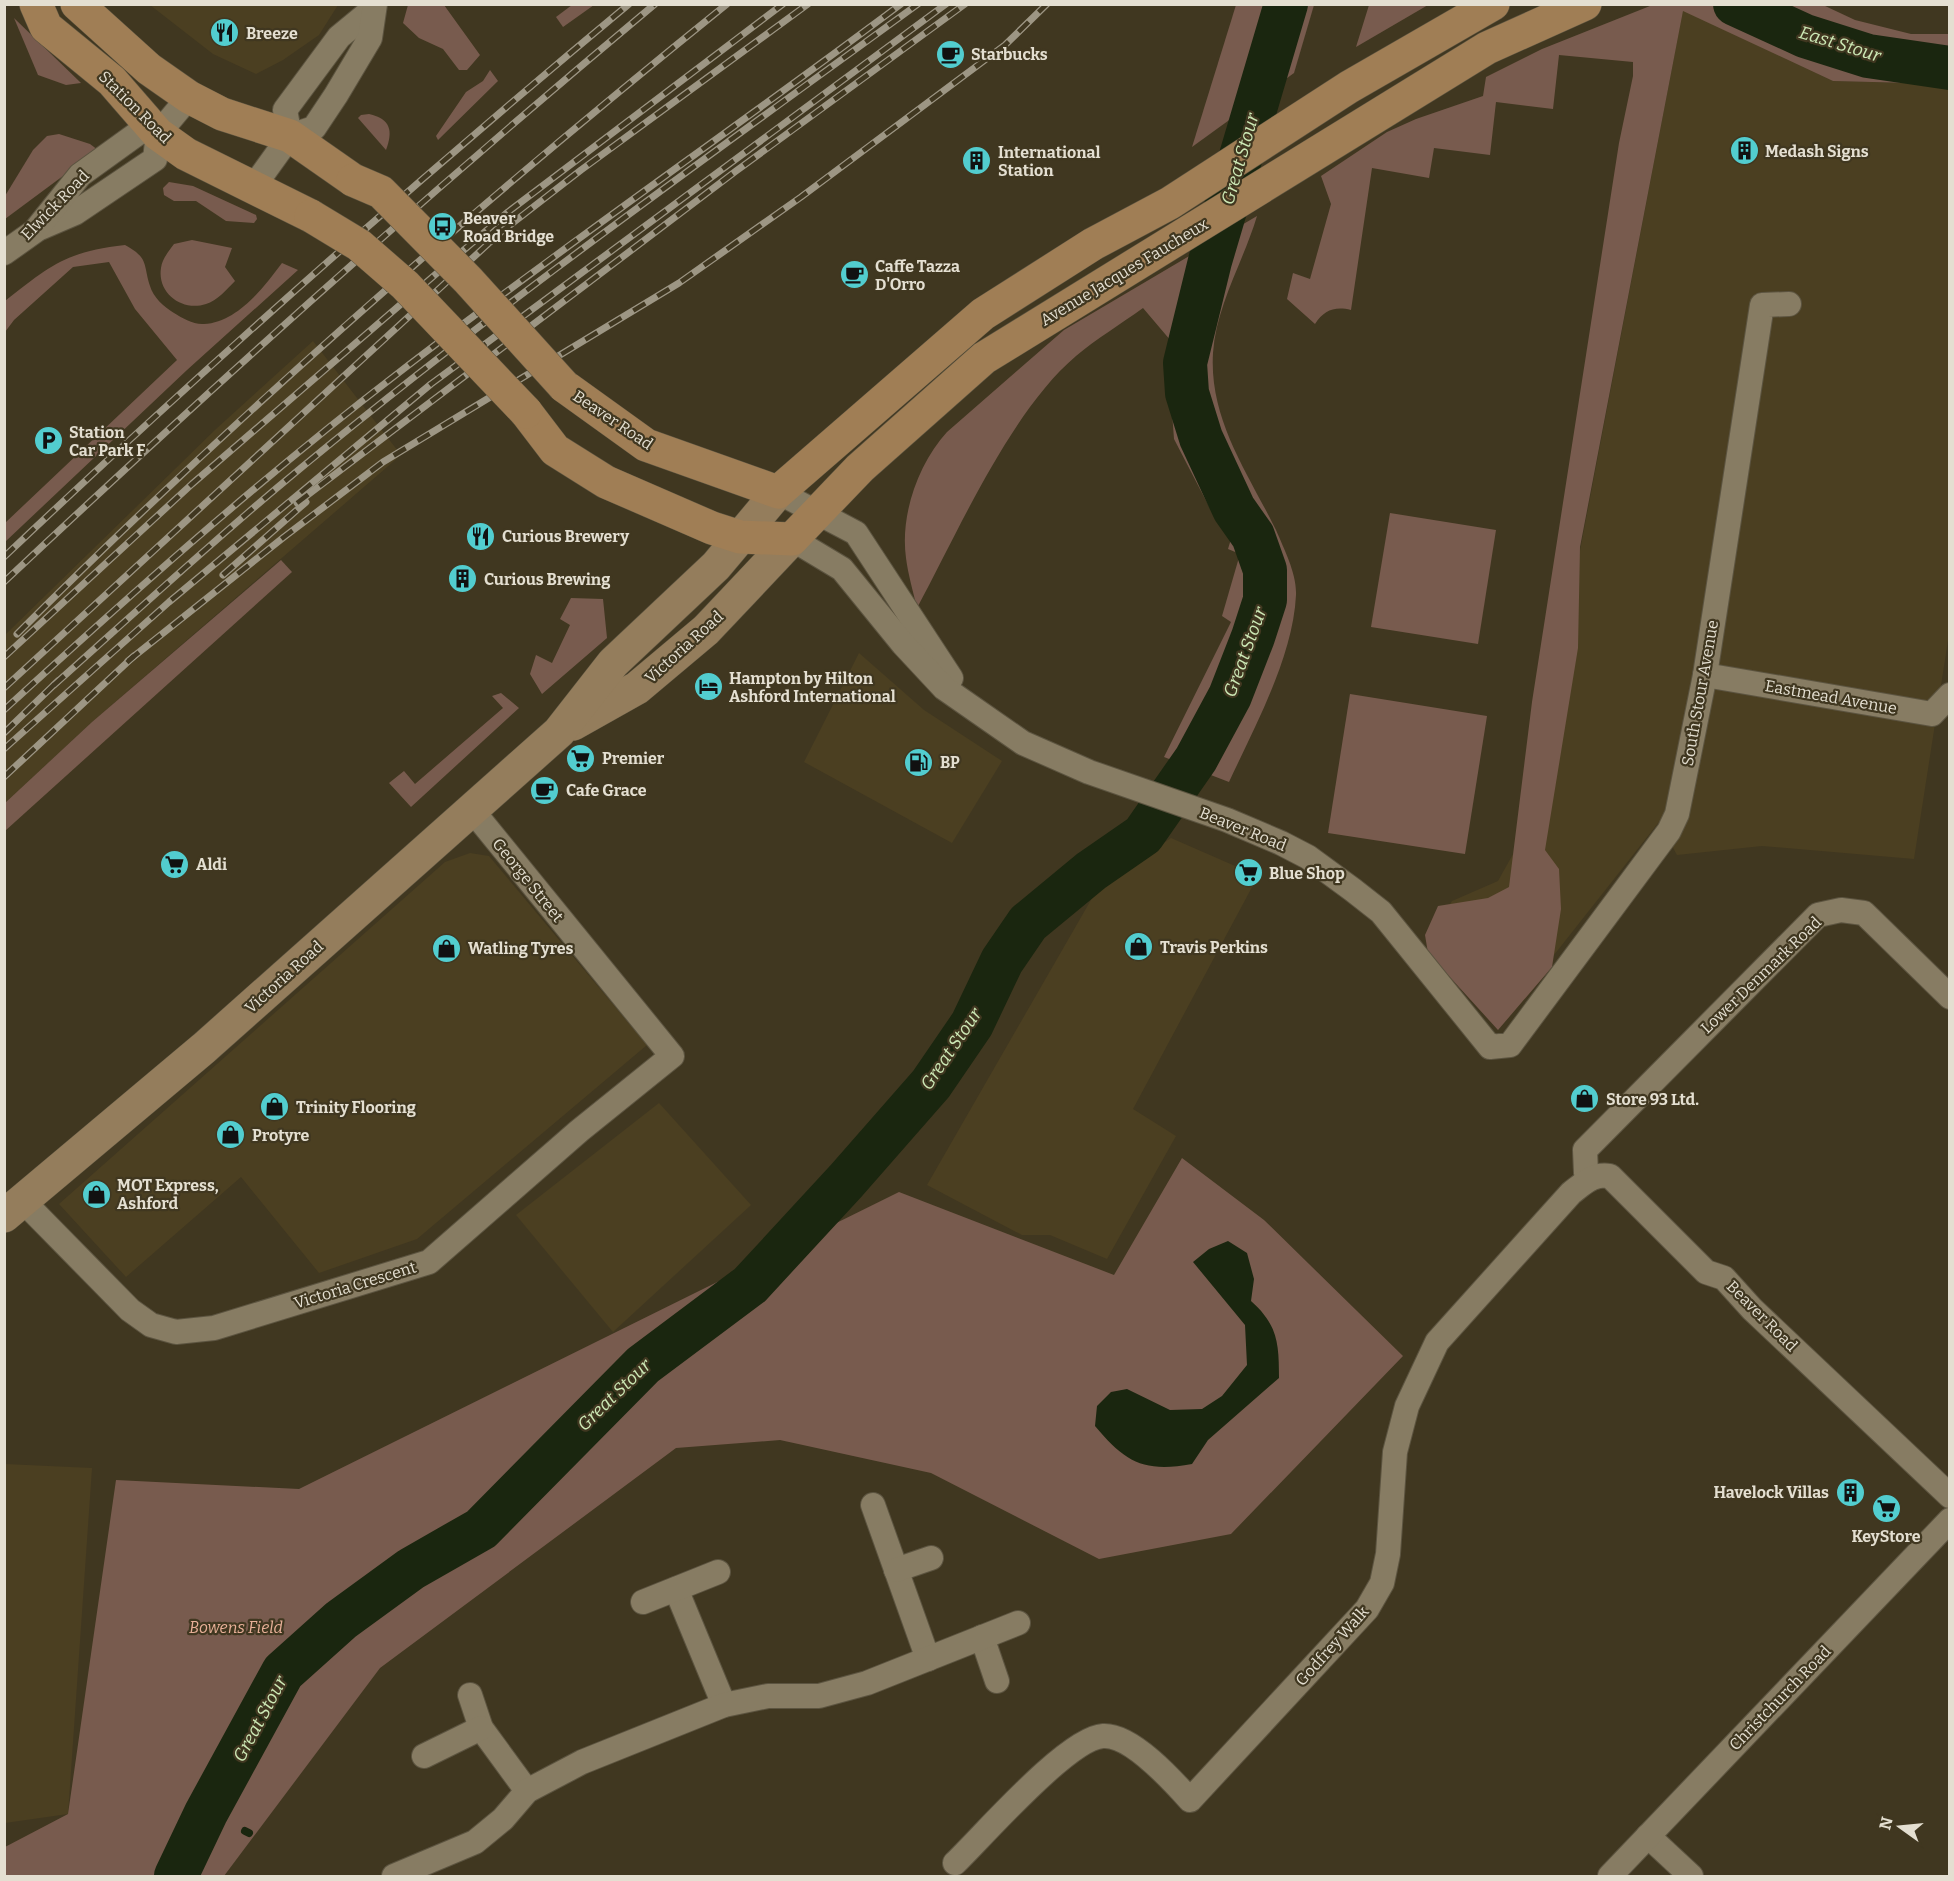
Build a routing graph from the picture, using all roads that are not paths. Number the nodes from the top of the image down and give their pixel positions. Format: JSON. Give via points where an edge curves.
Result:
{"nodes":[{"id":1,"x":36,"y":4,"type":"edge"},
{"id":2,"x":78,"y":4,"type":"edge"},
{"id":3,"x":1585,"y":4,"type":"edge"},
{"id":4,"x":374,"y":7,"type":"edge"},
{"id":5,"x":1484,"y":9,"type":"edge"},
{"id":6,"x":189,"y":97,"type":"junction"},
{"id":7,"x":158,"y":134,"type":"junction"},
{"id":8,"x":290,"y":136,"type":"junction"},
{"id":9,"x":254,"y":186,"type":"junction"},
{"id":10,"x":4,"y":253,"type":"edge"},
{"id":11,"x":1790,"y":304,"type":"dead end"},
{"id":12,"x":778,"y":492,"type":"junction"},
{"id":13,"x":817,"y":511,"type":"junction"},
{"id":14,"x":740,"y":537,"type":"junction"},
{"id":15,"x":792,"y":539,"type":"junction"},
{"id":16,"x":1705,"y":675,"type":"junction"},
{"id":17,"x":1950,"y":694,"type":"edge"},
{"id":18,"x":994,"y":724,"type":"junction"},
{"id":19,"x":559,"y":732,"type":"junction"},
{"id":20,"x":472,"y":810,"type":"junction"},
{"id":21,"x":1950,"y":998,"type":"edge"},
{"id":22,"x":651,"y":1033,"type":"joint"},
{"id":23,"x":1498,"y":1047,"type":"joint"},
{"id":24,"x":1590,"y":1179,"type":"junction"},
{"id":25,"x":13,"y":1208,"type":"edge"},
{"id":26,"x":1950,"y":1496,"type":"edge"},
{"id":27,"x":873,"y":1504,"type":"dead end"},
{"id":28,"x":1950,"y":1520,"type":"edge"},
{"id":29,"x":931,"y":1558,"type":"dead end"},
{"id":30,"x":896,"y":1570,"type":"junction"},
{"id":31,"x":718,"y":1572,"type":"dead end"},
{"id":32,"x":676,"y":1589,"type":"junction"},
{"id":33,"x":643,"y":1602,"type":"dead end"},
{"id":34,"x":1018,"y":1623,"type":"dead end"},
{"id":35,"x":982,"y":1637,"type":"junction"},
{"id":36,"x":928,"y":1659,"type":"junction"},
{"id":37,"x":997,"y":1681,"type":"dead end"},
{"id":38,"x":470,"y":1695,"type":"dead end"},
{"id":39,"x":724,"y":1705,"type":"junction"},
{"id":40,"x":482,"y":1728,"type":"junction"},
{"id":41,"x":424,"y":1756,"type":"dead end"},
{"id":42,"x":528,"y":1791,"type":"junction"},
{"id":43,"x":1648,"y":1836,"type":"junction"},
{"id":44,"x":955,"y":1863,"type":"dead end"},
{"id":45,"x":394,"y":1876,"type":"edge"},
{"id":46,"x":1610,"y":1876,"type":"edge"},
{"id":47,"x":1691,"y":1876,"type":"edge"}],
"edges":[{"from":1,"to":7,"type":"main road","name":"Station Road","via":[[46,27],[112,81]]},
{"from":2,"to":6,"type":"main road","via":[[149,69]]},
{"from":3,"to":13,"type":"main road","name":"Avenue Jacques Faucheux","via":[[1487,48],[984,358]]},
{"from":4,"to":8,"type":"street","via":[[370,38],[336,95],[314,128]]},
{"from":4,"to":8,"type":"street","via":[[339,37],[294,97],[285,111]]},
{"from":5,"to":12,"type":"main road","via":[[1349,87],[1170,202],[1093,244],[982,314]]},
{"from":6,"to":7,"type":"street"},
{"from":6,"to":8,"type":"main road","via":[[222,114]]},
{"from":7,"to":9,"type":"main road","name":"Station Road","via":[[186,154]]},
{"from":7,"to":10,"type":"street","name":"Elwick Road","via":[[141,131],[80,175],[35,231]]},
{"from":8,"to":9,"type":"street"},
{"from":8,"to":12,"type":"main road","name":"Beaver Road","bridge":true,"via":[[353,180],[381,192],[564,386],[646,445]]},
{"from":9,"to":14,"type":"main road","name":"Beaver Road","bridge":true,"via":[[359,245],[405,285],[526,412],[555,450],[606,482]]},
{"from":11,"to":16,"type":"street","name":"South Stour Avenue","via":[[1762,305]]},
{"from":12,"to":13,"type":"street","name":"Beaver Road"},
{"from":12,"to":14,"type":"street","name":"Victoria Road"},
{"from":13,"to":15,"type":"main road","name":"Avenue Jacques Faucheux"},
{"from":13,"to":18,"type":"street","name":"Beaver Road","via":[[856,533],[947,674]]},
{"from":14,"to":15,"type":"main road","name":"Beaver Road"},
{"from":14,"to":19,"type":"street","name":"Victoria Road","via":[[716,566],[614,663]]},
{"from":15,"to":18,"type":"street","name":"Beaver Road","via":[[842,568],[944,688]]},
{"from":15,"to":19,"type":"street","name":"Victoria Road","via":[[706,630],[654,674],[637,688]]},
{"from":16,"to":17,"type":"street","name":"Eastmead Avenue","via":[[1932,714]]},
{"from":16,"to":23,"type":"street","name":"South Stour Avenue","via":[[1677,814],[1669,831],[1518,1036],[1510,1045]]},
{"from":18,"to":23,"type":"street","name":"Beaver Road","via":[[1068,763],[1227,820],[1308,857],[1381,912],[1481,1038],[1490,1047]]},
{"from":19,"to":20,"type":"street","name":"Victoria Road"},
{"from":20,"to":22,"type":"street","name":"George Street"},
{"from":20,"to":25,"type":"street","name":"Victoria Road","via":[[204,1048]]},
{"from":21,"to":24,"type":"street","name":"Lower Denmark Road","via":[[1864,913],[1841,910],[1818,915],[1585,1150]]},
{"from":22,"to":25,"type":"street","name":"Victoria Crescent","via":[[672,1056],[429,1262],[214,1328],[176,1332],[151,1324]]},
{"from":24,"to":26,"type":"street","name":"Beaver Road","via":[[1601,1174],[1610,1176],[1706,1272],[1724,1278],[1752,1310]]},
{"from":24,"to":44,"type":"street","name":"Godfrey Walk","via":[[1563,1201],[1437,1342],[1407,1406],[1395,1452],[1388,1554],[1382,1582],[1367,1609],[1190,1800],[1161,1767],[1133,1747],[1105,1735],[1084,1740],[1059,1759]]},
{"from":27,"to":30,"type":"street"},
{"from":28,"to":43,"type":"street","name":"Christchurch Road"},
{"from":29,"to":30,"type":"street"},
{"from":30,"to":36,"type":"street"},
{"from":31,"to":32,"type":"street"},
{"from":32,"to":33,"type":"street"},
{"from":32,"to":39,"type":"street"},
{"from":34,"to":35,"type":"street"},
{"from":35,"to":36,"type":"street"},
{"from":35,"to":37,"type":"street"},
{"from":36,"to":39,"type":"street","via":[[867,1683],[819,1696],[768,1696]]},
{"from":38,"to":40,"type":"street"},
{"from":39,"to":42,"type":"street","via":[[582,1762]]},
{"from":40,"to":41,"type":"street"},
{"from":40,"to":42,"type":"street"},
{"from":42,"to":45,"type":"street","via":[[475,1842]]},
{"from":43,"to":46,"type":"street","name":"Christchurch Road"},
{"from":43,"to":47,"type":"street"}]}
